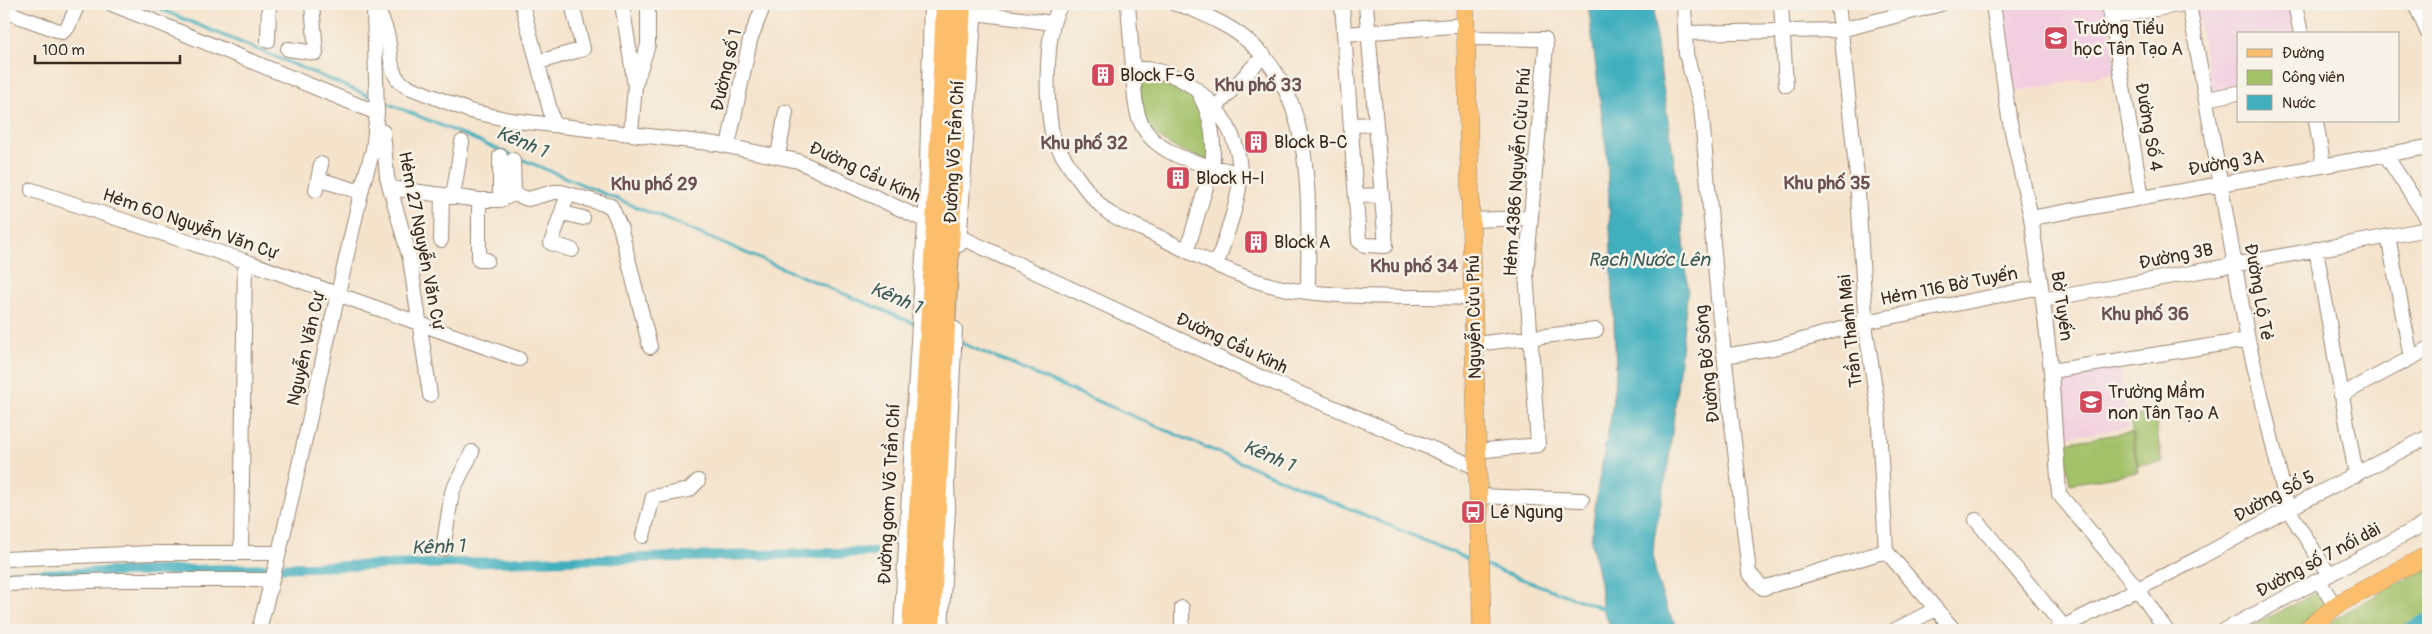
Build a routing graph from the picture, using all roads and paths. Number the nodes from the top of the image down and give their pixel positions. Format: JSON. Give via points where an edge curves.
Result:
{"nodes":[{"id":1,"x":78,"y":4,"type":"edge"},
{"id":2,"x":112,"y":4,"type":"edge"},
{"id":3,"x":269,"y":4,"type":"edge"},
{"id":4,"x":312,"y":4,"type":"edge"},
{"id":5,"x":374,"y":4,"type":"edge"},
{"id":6,"x":522,"y":4,"type":"edge"},
{"id":7,"x":572,"y":4,"type":"edge"},
{"id":8,"x":622,"y":4,"type":"edge"},
{"id":9,"x":648,"y":4,"type":"edge"},
{"id":10,"x":764,"y":4,"type":"edge"},
{"id":11,"x":931,"y":4,"type":"edge"},
{"id":12,"x":946,"y":4,"type":"edge"},
{"id":13,"x":1062,"y":4,"type":"edge"},
{"id":14,"x":1128,"y":4,"type":"edge"},
{"id":15,"x":1175,"y":4,"type":"edge"},
{"id":16,"x":1342,"y":4,"type":"edge"},
{"id":17,"x":1366,"y":4,"type":"edge"},
{"id":18,"x":1465,"y":4,"type":"edge"},
{"id":19,"x":1684,"y":4,"type":"edge"},
{"id":20,"x":1780,"y":4,"type":"edge"},
{"id":21,"x":1838,"y":4,"type":"edge"},
{"id":22,"x":1941,"y":4,"type":"edge"},
{"id":23,"x":1993,"y":4,"type":"edge"},
{"id":24,"x":2183,"y":4,"type":"edge"},
{"id":25,"x":2189,"y":4,"type":"edge"},
{"id":26,"x":2295,"y":4,"type":"edge"},
{"id":27,"x":2416,"y":4,"type":"edge"},
{"id":28,"x":970,"y":7,"type":"edge"},
{"id":29,"x":2110,"y":10,"type":"edge"},
{"id":30,"x":4,"y":11,"type":"edge"},
{"id":31,"x":1053,"y":22,"type":"junction"},
{"id":32,"x":1840,"y":30,"type":"junction"},
{"id":33,"x":1782,"y":31,"type":"junction"},
{"id":34,"x":1369,"y":32,"type":"junction"},
{"id":35,"x":1466,"y":32,"type":"junction"},
{"id":36,"x":2300,"y":32,"type":"edge"},
{"id":37,"x":1684,"y":33,"type":"junction"},
{"id":38,"x":2428,"y":33,"type":"edge"},
{"id":39,"x":1345,"y":34,"type":"junction"},
{"id":40,"x":268,"y":41,"type":"dead end"},
{"id":41,"x":288,"y":49,"type":"dead end"},
{"id":42,"x":1264,"y":55,"type":"junction"},
{"id":43,"x":539,"y":62,"type":"junction"},
{"id":44,"x":1133,"y":69,"type":"junction"},
{"id":45,"x":1786,"y":85,"type":"dead end"},
{"id":46,"x":635,"y":86,"type":"junction"},
{"id":47,"x":1195,"y":88,"type":"junction"},
{"id":48,"x":2237,"y":93,"type":"edge"},
{"id":49,"x":2206,"y":98,"type":"junction"},
{"id":50,"x":1215,"y":108,"type":"junction"},
{"id":51,"x":786,"y":112,"type":"dead end"},
{"id":52,"x":377,"y":113,"type":"junction"},
{"id":53,"x":2316,"y":122,"type":"edge"},
{"id":54,"x":1376,"y":124,"type":"junction"},
{"id":55,"x":1351,"y":125,"type":"junction"},
{"id":56,"x":554,"y":126,"type":"junction"},
{"id":57,"x":375,"y":128,"type":"junction"},
{"id":58,"x":630,"y":132,"type":"junction"},
{"id":59,"x":462,"y":142,"type":"dead end"},
{"id":60,"x":728,"y":146,"type":"junction"},
{"id":61,"x":2428,"y":147,"type":"edge"},
{"id":62,"x":2385,"y":154,"type":"junction"},
{"id":63,"x":778,"y":155,"type":"junction"},
{"id":64,"x":321,"y":164,"type":"dead end"},
{"id":65,"x":2323,"y":164,"type":"junction"},
{"id":66,"x":1212,"y":167,"type":"junction"},
{"id":67,"x":1240,"y":174,"type":"junction"},
{"id":68,"x":2220,"y":184,"type":"junction"},
{"id":69,"x":391,"y":188,"type":"junction"},
{"id":70,"x":32,"y":190,"type":"dead end"},
{"id":71,"x":361,"y":192,"type":"junction"},
{"id":72,"x":514,"y":194,"type":"junction"},
{"id":73,"x":568,"y":194,"type":"junction"},
{"id":74,"x":448,"y":195,"type":"junction"},
{"id":75,"x":1382,"y":195,"type":"junction"},
{"id":76,"x":1356,"y":196,"type":"junction"},
{"id":77,"x":2142,"y":198,"type":"junction"},
{"id":78,"x":479,"y":200,"type":"junction"},
{"id":79,"x":500,"y":200,"type":"junction"},
{"id":80,"x":563,"y":213,"type":"junction"},
{"id":81,"x":583,"y":218,"type":"dead end"},
{"id":82,"x":1529,"y":218,"type":"junction"},
{"id":83,"x":2031,"y":218,"type":"junction"},
{"id":84,"x":1472,"y":220,"type":"junction"},
{"id":85,"x":2428,"y":220,"type":"edge"},
{"id":86,"x":943,"y":229,"type":"junction"},
{"id":87,"x":2428,"y":229,"type":"edge"},
{"id":88,"x":2388,"y":236,"type":"junction"},
{"id":89,"x":441,"y":240,"type":"dead end"},
{"id":90,"x":2316,"y":249,"type":"junction"},
{"id":91,"x":572,"y":250,"type":"dead end"},
{"id":92,"x":1187,"y":250,"type":"junction"},
{"id":93,"x":487,"y":260,"type":"dead end"},
{"id":94,"x":245,"y":261,"type":"junction"},
{"id":95,"x":1217,"y":264,"type":"junction"},
{"id":96,"x":2234,"y":264,"type":"junction"},
{"id":97,"x":1308,"y":292,"type":"junction"},
{"id":98,"x":2041,"y":293,"type":"junction"},
{"id":99,"x":337,"y":295,"type":"junction"},
{"id":100,"x":1474,"y":298,"type":"junction"},
{"id":101,"x":932,"y":303,"type":"junction"},
{"id":102,"x":1865,"y":322,"type":"junction"},
{"id":103,"x":420,"y":325,"type":"junction"},
{"id":104,"x":1596,"y":330,"type":"dead end"},
{"id":105,"x":1531,"y":338,"type":"junction"},
{"id":106,"x":2248,"y":340,"type":"junction"},
{"id":107,"x":1474,"y":344,"type":"junction"},
{"id":108,"x":650,"y":347,"type":"dead end"},
{"id":109,"x":2428,"y":349,"type":"edge"},
{"id":110,"x":1724,"y":356,"type":"junction"},
{"id":111,"x":2411,"y":358,"type":"junction"},
{"id":112,"x":519,"y":359,"type":"dead end"},
{"id":113,"x":935,"y":360,"type":"junction"},
{"id":114,"x":2051,"y":371,"type":"junction"},
{"id":115,"x":430,"y":395,"type":"dead end"},
{"id":116,"x":2341,"y":395,"type":"junction"},
{"id":117,"x":2428,"y":437,"type":"edge"},
{"id":118,"x":472,"y":452,"type":"dead end"},
{"id":119,"x":1476,"y":459,"type":"junction"},
{"id":120,"x":2356,"y":475,"type":"junction"},
{"id":121,"x":698,"y":481,"type":"dead end"},
{"id":122,"x":1477,"y":496,"type":"junction"},
{"id":123,"x":1582,"y":500,"type":"dead end"},
{"id":124,"x":2288,"y":509,"type":"junction"},
{"id":125,"x":1976,"y":520,"type":"dead end"},
{"id":126,"x":2428,"y":522,"type":"edge"},
{"id":127,"x":643,"y":536,"type":"dead end"},
{"id":128,"x":443,"y":549,"type":"dead end"},
{"id":129,"x":241,"y":552,"type":"junction"},
{"id":130,"x":1886,"y":552,"type":"junction"},
{"id":131,"x":279,"y":553,"type":"junction"},
{"id":132,"x":2428,"y":555,"type":"edge"},
{"id":133,"x":4,"y":559,"type":"edge"},
{"id":134,"x":2324,"y":578,"type":"junction"},
{"id":135,"x":271,"y":580,"type":"junction"},
{"id":136,"x":4,"y":584,"type":"edge"},
{"id":137,"x":2137,"y":588,"type":"junction"},
{"id":138,"x":2335,"y":606,"type":"junction"},
{"id":139,"x":1182,"y":608,"type":"dead end"},
{"id":140,"x":1936,"y":609,"type":"junction"},
{"id":141,"x":2061,"y":628,"type":"edge"},
{"id":142,"x":259,"y":630,"type":"edge"},
{"id":143,"x":900,"y":630,"type":"edge"},
{"id":144,"x":912,"y":630,"type":"edge"},
{"id":145,"x":930,"y":630,"type":"edge"},
{"id":146,"x":941,"y":630,"type":"edge"},
{"id":147,"x":1182,"y":630,"type":"edge"},
{"id":148,"x":1482,"y":630,"type":"edge"},
{"id":149,"x":1895,"y":630,"type":"edge"},
{"id":150,"x":1954,"y":630,"type":"edge"},
{"id":151,"x":2166,"y":630,"type":"edge"},
{"id":152,"x":2225,"y":630,"type":"edge"},
{"id":153,"x":2306,"y":630,"type":"edge"}],
"edges":[{"from":1,"to":30,"type":"street","via":[[68,27],[62,32]]},
{"from":2,"to":52,"type":"street"},
{"from":3,"to":40,"type":"street"},
{"from":4,"to":41,"type":"street","via":[[316,53]]},
{"from":5,"to":52,"type":"street","name":"Nguyễn Văn Cự"},
{"from":5,"to":56,"type":"street","name":"Đường Cầu Kinh","via":[[386,31],[393,71],[400,83],[470,111]]},
{"from":6,"to":43,"type":"street"},
{"from":7,"to":43,"type":"street","via":[[584,46],[577,52]]},
{"from":8,"to":46,"type":"street"},
{"from":9,"to":46,"type":"street","via":[[648,45]]},
{"from":10,"to":60,"type":"street","name":"Đường số 1","via":[[750,40]]},
{"from":11,"to":86,"type":"street"},
{"from":12,"to":86,"type":"highway","name":"Đường Võ Trần Chí"},
{"from":13,"to":31,"type":"street"},
{"from":14,"to":44,"type":"street"},
{"from":15,"to":42,"type":"street","via":[[1236,30]]},
{"from":16,"to":39,"type":"street"},
{"from":17,"to":34,"type":"street"},
{"from":18,"to":35,"type":"main road","name":"Nguyễn Cửu Phú"},
{"from":19,"to":37,"type":"street","name":"Đường Bờ Sông"},
{"from":20,"to":33,"type":"street"},
{"from":21,"to":32,"type":"street","name":"Trần Thanh Mại"},
{"from":22,"to":32,"type":"street"},
{"from":23,"to":83,"type":"street","name":"Bờ Tuyến","via":[[2008,118]]},
{"from":24,"to":29,"type":"street"},
{"from":25,"to":49,"type":"street","name":"Đường Lộ Tẻ"},
{"from":26,"to":36,"type":"street"},
{"from":27,"to":38,"type":"street"},
{"from":28,"to":31,"type":"street"},
{"from":28,"to":86,"type":"highway","name":"Đường Võ Trần Chí"},
{"from":29,"to":77,"type":"street","name":"Đường Số 4"},
{"from":31,"to":92,"type":"street","via":[[1048,93],[1053,134],[1060,151],[1084,186],[1109,212]]},
{"from":32,"to":33,"type":"street"},
{"from":32,"to":102,"type":"street","name":"Trần Thanh Mại","via":[[1857,176]]},
{"from":33,"to":37,"type":"street"},
{"from":33,"to":45,"type":"street"},
{"from":34,"to":35,"type":"street"},
{"from":34,"to":39,"type":"street"},
{"from":34,"to":54,"type":"street"},
{"from":35,"to":82,"type":"street","name":"Hẻm 4386 Nguyễn Cửu Phú","via":[[1545,39]]},
{"from":35,"to":84,"type":"main road","name":"Nguyễn Cửu Phú"},
{"from":37,"to":110,"type":"street","name":"Đường Bờ Sông","via":[[1686,54],[1701,107]]},
{"from":39,"to":55,"type":"street"},
{"from":42,"to":50,"type":"street"},
{"from":42,"to":97,"type":"street","via":[[1292,102],[1300,130],[1306,192]]},
{"from":43,"to":56,"type":"street"},
{"from":44,"to":47,"type":"street","via":[[1152,68],[1166,72]]},
{"from":44,"to":66,"type":"street","via":[[1138,115],[1144,128],[1178,157]]},
{"from":46,"to":58,"type":"street"},
{"from":47,"to":50,"type":"street"},
{"from":47,"to":66,"type":"street","via":[[1206,106],[1211,131]]},
{"from":48,"to":49,"type":"street"},
{"from":49,"to":68,"type":"street","name":"Đường Lộ Tẻ"},
{"from":50,"to":67,"type":"street","via":[[1234,142]]},
{"from":51,"to":63,"type":"street"},
{"from":52,"to":57,"type":"street","name":"Nguyễn Văn Cự"},
{"from":53,"to":65,"type":"street"},
{"from":54,"to":55,"type":"street"},
{"from":54,"to":75,"type":"street"},
{"from":55,"to":76,"type":"street"},
{"from":56,"to":58,"type":"street","name":"Đường Cầu Kinh"},
{"from":57,"to":69,"type":"street","name":"Hẻm 27 Nguyễn Văn Cự","via":[[383,132]]},
{"from":57,"to":71,"type":"street","name":"Nguyễn Văn Cự","via":[[373,150]]},
{"from":58,"to":60,"type":"street","name":"Đường Cầu Kinh"},
{"from":59,"to":74,"type":"street"},
{"from":60,"to":63,"type":"street","name":"Đường Cầu Kinh"},
{"from":61,"to":62,"type":"street","name":"Đường 3A"},
{"from":62,"to":65,"type":"street","name":"Đường 3A"},
{"from":62,"to":85,"type":"street"},
{"from":63,"to":86,"type":"street","name":"Đường Cầu Kinh","via":[[814,167]]},
{"from":64,"to":71,"type":"street","via":[[317,185]]},
{"from":65,"to":68,"type":"street","name":"Đường 3A"},
{"from":66,"to":67,"type":"street"},
{"from":66,"to":92,"type":"street"},
{"from":67,"to":95,"type":"street"},
{"from":68,"to":77,"type":"street","name":"Đường 3A"},
{"from":68,"to":96,"type":"street","name":"Đường Lộ Tẻ"},
{"from":69,"to":74,"type":"street"},
{"from":69,"to":103,"type":"street","name":"Hẻm 27 Nguyễn Văn Cự","via":[[410,259]]},
{"from":70,"to":94,"type":"street","name":"Hẻm 60 Nguyễn Văn Cự"},
{"from":71,"to":99,"type":"street","name":"Nguyễn Văn Cự"},
{"from":72,"to":73,"type":"street","via":[[528,200],[554,192]]},
{"from":72,"to":79,"type":"street"},
{"from":72,"to":79,"type":"street","via":[[507,158]]},
{"from":73,"to":80,"type":"street"},
{"from":73,"to":108,"type":"street","via":[[611,206],[620,226]]},
{"from":74,"to":78,"type":"street"},
{"from":74,"to":89,"type":"street"},
{"from":75,"to":76,"type":"street"},
{"from":75,"to":76,"type":"street","via":[[1386,246],[1365,245],[1359,241]]},
{"from":77,"to":83,"type":"street","name":"Đường 3A"},
{"from":78,"to":79,"type":"street"},
{"from":78,"to":93,"type":"street","via":[[479,260]]},
{"from":80,"to":81,"type":"street"},
{"from":80,"to":91,"type":"street","via":[[551,243]]},
{"from":82,"to":84,"type":"street"},
{"from":82,"to":105,"type":"street","name":"Hẻm 4386 Nguyễn Cửu Phú","via":[[1526,273]]},
{"from":83,"to":98,"type":"street","name":"Bờ Tuyến"},
{"from":84,"to":100,"type":"main road","name":"Nguyễn Cửu Phú"},
{"from":86,"to":101,"type":"highway","name":"Đường Võ Trần Chí"},
{"from":86,"to":101,"type":"street"},
{"from":86,"to":113,"type":"street","via":[[955,319]]},
{"from":86,"to":119,"type":"street","name":"Đường Cầu Kinh","via":[[1253,374]]},
{"from":87,"to":88,"type":"street","name":"Đường 3B"},
{"from":88,"to":90,"type":"street","name":"Đường 3B"},
{"from":88,"to":111,"type":"street"},
{"from":90,"to":96,"type":"street","name":"Đường 3B"},
{"from":90,"to":116,"type":"street"},
{"from":92,"to":95,"type":"street"},
{"from":94,"to":99,"type":"street","name":"Hẻm 60 Nguyễn Văn Cự"},
{"from":94,"to":129,"type":"street"},
{"from":95,"to":97,"type":"street","via":[[1272,285]]},
{"from":96,"to":98,"type":"street","name":"Đường 3B"},
{"from":96,"to":106,"type":"street","name":"Đường Lộ Tẻ"},
{"from":97,"to":100,"type":"street"},
{"from":98,"to":102,"type":"street","name":"Hẻm 116 Bờ Tuyến"},
{"from":98,"to":114,"type":"street","name":"Bờ Tuyến"},
{"from":99,"to":103,"type":"street","name":"Hẻm 60 Nguyễn Văn Cự"},
{"from":99,"to":131,"type":"street","name":"Nguyễn Văn Cự"},
{"from":100,"to":107,"type":"main road","name":"Nguyễn Cửu Phú"},
{"from":101,"to":113,"type":"highway","name":"Đường Võ Trần Chí"},
{"from":101,"to":113,"type":"street"},
{"from":102,"to":110,"type":"street","name":"Hẻm 116 Bờ Tuyến","via":[[1778,347]]},
{"from":102,"to":130,"type":"street","name":"Trần Thanh Mại","via":[[1878,407]]},
{"from":103,"to":112,"type":"street","name":"Hẻm 60 Nguyễn Văn Cự"},
{"from":103,"to":115,"type":"street","name":"Hẻm 27 Nguyễn Văn Cự"},
{"from":104,"to":105,"type":"street"},
{"from":105,"to":107,"type":"street"},
{"from":105,"to":119,"type":"street","name":"Hẻm 4386 Nguyễn Cửu Phú","via":[[1538,445]]},
{"from":106,"to":114,"type":"street"},
{"from":106,"to":124,"type":"street","name":"Đường Lộ Tẻ"},
{"from":107,"to":119,"type":"main road","name":"Nguyễn Cửu Phú"},
{"from":109,"to":111,"type":"street"},
{"from":110,"to":130,"type":"street","name":"Đường Bờ Sông","via":[[1749,573],[1763,588]]},
{"from":111,"to":116,"type":"street"},
{"from":113,"to":143,"type":"street","name":"Đường gom Võ Trần Chí"},
{"from":113,"to":144,"type":"highway"},
{"from":113,"to":145,"type":"highway"},
{"from":113,"to":146,"type":"street"},
{"from":114,"to":137,"type":"street","name":"Bờ Tuyến","via":[[2059,494]]},
{"from":116,"to":120,"type":"street"},
{"from":117,"to":120,"type":"street","name":"Đường Số 5"},
{"from":118,"to":128,"type":"street","via":[[452,492]]},
{"from":119,"to":122,"type":"main road","name":"Nguyễn Cửu Phú"},
{"from":120,"to":124,"type":"street","name":"Đường Số 5"},
{"from":121,"to":127,"type":"street","via":[[689,490],[653,497]]},
{"from":122,"to":123,"type":"street"},
{"from":122,"to":148,"type":"main road","name":"Nguyễn Cửu Phú"},
{"from":124,"to":134,"type":"street","name":"Đường Lộ Tẻ"},
{"from":124,"to":137,"type":"street","name":"Đường Số 5"},
{"from":125,"to":141,"type":"street"},
{"from":126,"to":134,"type":"street","name":"Đường số 7 nối dài"},
{"from":129,"to":131,"type":"street"},
{"from":129,"to":133,"type":"street"},
{"from":130,"to":140,"type":"street"},
{"from":131,"to":135,"type":"street","name":"Nguyễn Văn Cự"},
{"from":132,"to":138,"type":"main road"},
{"from":134,"to":138,"type":"street","name":"Đường Lộ Tẻ"},
{"from":134,"to":152,"type":"street","name":"Đường số 7 nối dài"},
{"from":135,"to":136,"type":"street"},
{"from":135,"to":142,"type":"street","name":"Nguyễn Văn Cự"},
{"from":137,"to":141,"type":"street","name":"Đường Số 5"},
{"from":137,"to":151,"type":"street","name":"Bờ Tuyến"},
{"from":138,"to":153,"type":"main road"},
{"from":139,"to":147,"type":"street"},
{"from":140,"to":149,"type":"street"},
{"from":140,"to":150,"type":"street"}]}
